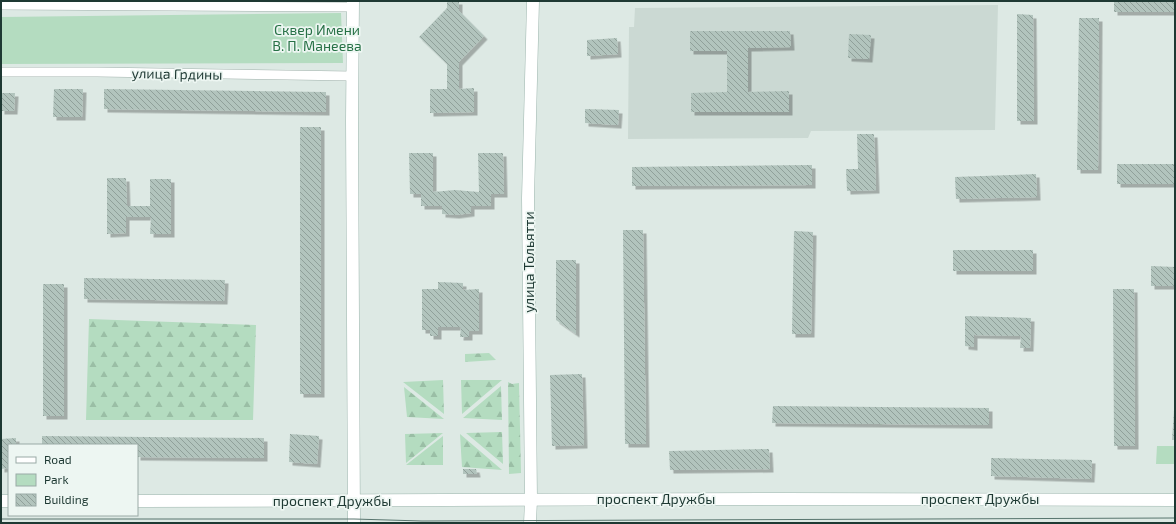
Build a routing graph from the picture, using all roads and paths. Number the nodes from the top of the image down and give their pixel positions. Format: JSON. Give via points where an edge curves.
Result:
{"nodes":[{"id":1,"x":533,"y":1,"type":"edge"},
{"id":2,"x":353,"y":4,"type":"edge"},
{"id":3,"x":1,"y":5,"type":"edge"},
{"id":4,"x":1,"y":72,"type":"edge"},
{"id":5,"x":352,"y":76,"type":"junction"},
{"id":6,"x":531,"y":500,"type":"junction"},
{"id":7,"x":1175,"y":500,"type":"edge"},
{"id":8,"x":138,"y":501,"type":"edge"},
{"id":9,"x":353,"y":501,"type":"junction"},
{"id":10,"x":354,"y":523,"type":"edge"},
{"id":11,"x":530,"y":523,"type":"edge"}],
"edges":[{"from":1,"to":6,"type":"main road","name":"улица Тольятти","via":[[528,198]]},
{"from":2,"to":3,"type":"street"},
{"from":2,"to":5,"type":"main road"},
{"from":4,"to":5,"type":"street","name":"улица Грдины"},
{"from":5,"to":9,"type":"main road"},
{"from":6,"to":7,"type":"main road","name":"проспект Дружбы"},
{"from":6,"to":9,"type":"main road","name":"проспект Дружбы"},
{"from":6,"to":11,"type":"main road","name":"улица Тольятти"},
{"from":8,"to":9,"type":"main road","name":"проспект Дружбы"},
{"from":9,"to":10,"type":"main road"}]}
